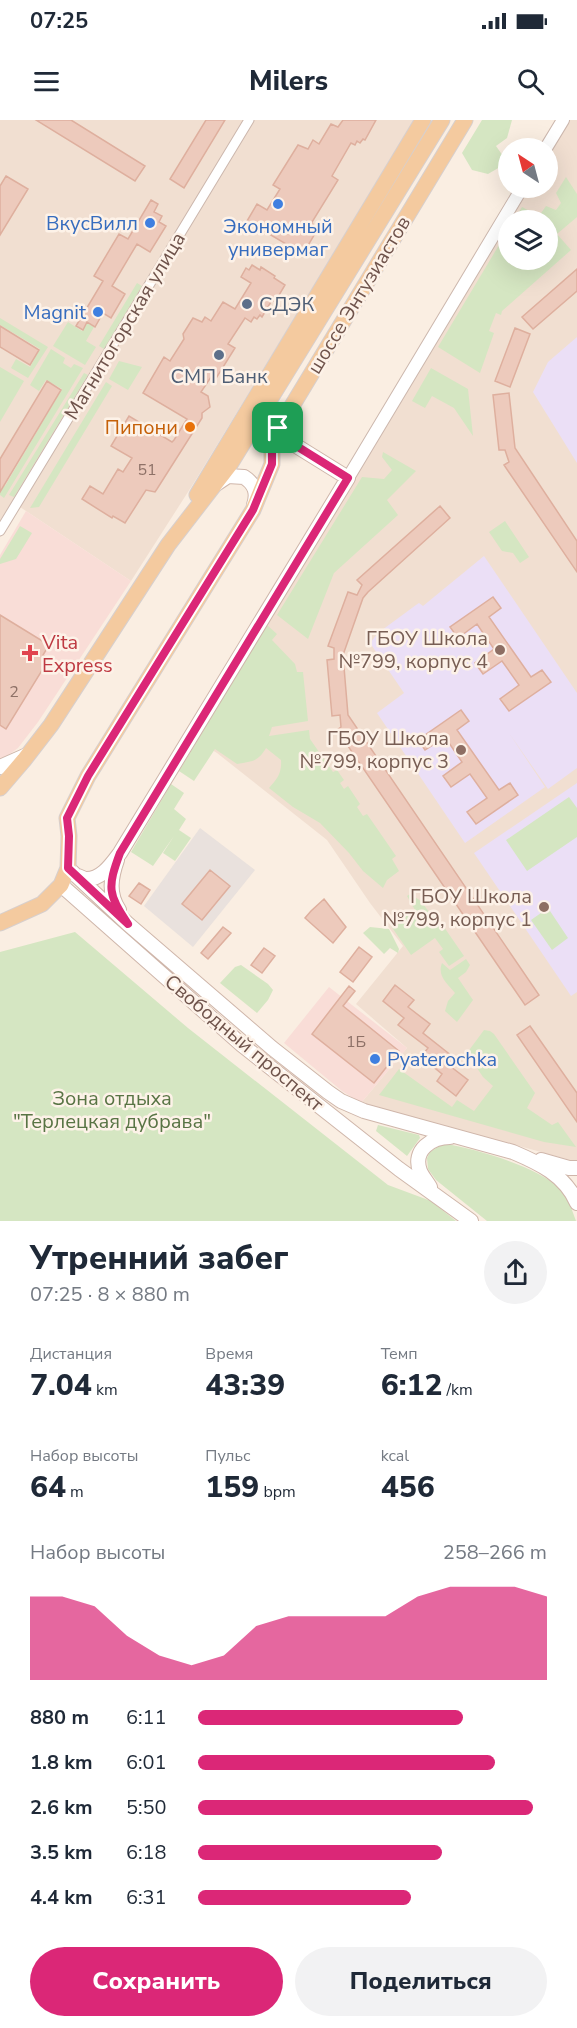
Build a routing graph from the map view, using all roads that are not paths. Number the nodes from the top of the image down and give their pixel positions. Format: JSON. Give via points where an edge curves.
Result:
{"nodes":[{"id":1,"x":249,"y":120,"type":"edge"},
{"id":2,"x":423,"y":120,"type":"edge"},
{"id":3,"x":442,"y":120,"type":"edge"},
{"id":4,"x":465,"y":120,"type":"edge"},
{"id":5,"x":563,"y":120,"type":"edge"},
{"id":6,"x":552,"y":138,"type":"edge"},
{"id":7,"x":516,"y":198,"type":"edge"},
{"id":8,"x":277,"y":434,"type":"junction"},
{"id":9,"x":348,"y":478,"type":"junction"},
{"id":10,"x":215,"y":485,"type":"junction"},
{"id":11,"x":253,"y":510,"type":"junction"},
{"id":12,"x":0,"y":531,"type":"edge"},
{"id":13,"x":168,"y":545,"type":"junction"},
{"id":14,"x":29,"y":754,"type":"junction"},
{"id":15,"x":0,"y":767,"type":"edge"},
{"id":16,"x":0,"y":788,"type":"edge"},
{"id":17,"x":120,"y":853,"type":"junction"},
{"id":18,"x":73,"y":872,"type":"junction"},
{"id":19,"x":61,"y":885,"type":"junction"},
{"id":20,"x":0,"y":923,"type":"edge"},
{"id":21,"x":128,"y":924,"type":"junction"},
{"id":22,"x":458,"y":1137,"type":"junction"},
{"id":23,"x":513,"y":1152,"type":"junction"},
{"id":24,"x":577,"y":1168,"type":"edge"},
{"id":25,"x":577,"y":1184,"type":"edge"},
{"id":26,"x":433,"y":1192,"type":"junction"},
{"id":27,"x":577,"y":1202,"type":"edge"},
{"id":28,"x":471,"y":1221,"type":"edge"}],
"edges":[{"from":1,"to":12,"type":"street","name":"Магнитогорская улица"},
{"from":2,"to":13,"type":"main road"},
{"from":3,"to":10,"type":"main road","name":"шоссе Энтузиастов"},
{"from":4,"to":8,"type":"main road","name":"шоссе Энтузиастов"},
{"from":5,"to":6,"type":"street"},
{"from":7,"to":9,"type":"street"},
{"from":8,"to":9,"type":"main road"},
{"from":8,"to":11,"type":"main road","name":"шоссе Энтузиастов","via":[[272,464]]},
{"from":9,"to":17,"type":"main road"},
{"from":10,"to":11,"type":"main road","via":[[228,476],[249,480],[256,495]]},
{"from":10,"to":13,"type":"main road","name":"шоссе Энтузиастов"},
{"from":11,"to":18,"type":"main road","name":"шоссе Энтузиастов","via":[[88,776],[67,818]]},
{"from":13,"to":14,"type":"main road","name":"шоссе Энтузиастов"},
{"from":14,"to":15,"type":"main road"},
{"from":14,"to":16,"type":"main road","name":"шоссе Энтузиастов"},
{"from":17,"to":18,"type":"main road","via":[[96,877],[85,879]]},
{"from":17,"to":21,"type":"main road","via":[[112,877],[112,896]]},
{"from":18,"to":19,"type":"main road","name":"шоссе Энтузиастов"},
{"from":18,"to":21,"type":"main road","name":"Свободный проспект"},
{"from":19,"to":20,"type":"main road","name":"шоссе Энтузиастов","via":[[42,904]]},
{"from":19,"to":26,"type":"main road","name":"Свободный проспект","via":[[242,1045]]},
{"from":21,"to":22,"type":"main road","name":"Свободный проспект","via":[[272,1048],[341,1101]]},
{"from":22,"to":23,"type":"main road","name":"Свободный проспект"},
{"from":22,"to":26,"type":"main road","name":"Свободный проспект","via":[[438,1138],[421,1151],[420,1172]]},
{"from":23,"to":24,"type":"main road"},
{"from":23,"to":27,"type":"main road","name":"Свободный проспект","via":[[558,1177]]},
{"from":25,"to":27,"type":"main road"},
{"from":26,"to":28,"type":"main road","name":"Свободный проспект"}]}
